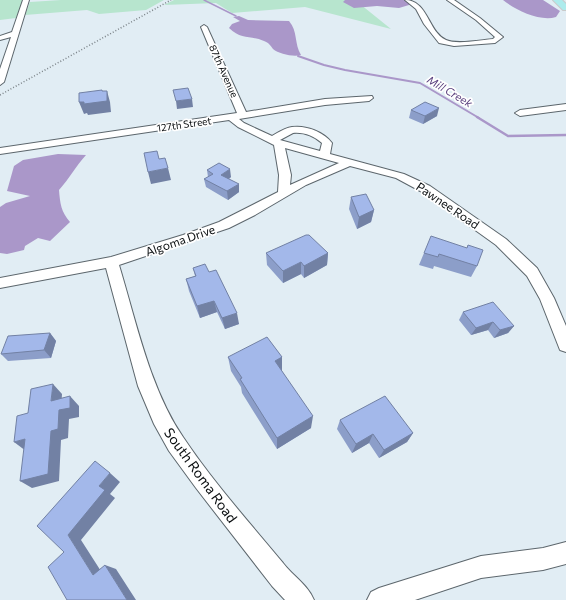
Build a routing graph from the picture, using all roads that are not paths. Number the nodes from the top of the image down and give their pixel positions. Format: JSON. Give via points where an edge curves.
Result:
{"nodes":[{"id":1,"x":26,"y":0,"type":"edge"},
{"id":2,"x":408,"y":0,"type":"edge"},
{"id":3,"x":450,"y":0,"type":"edge"},
{"id":4,"x":199,"y":26,"type":"dead end"},
{"id":5,"x":16,"y":33,"type":"junction"},
{"id":6,"x":0,"y":38,"type":"edge"},
{"id":7,"x":0,"y":82,"type":"edge"},
{"id":8,"x":368,"y":98,"type":"dead end"},
{"id":9,"x":566,"y":107,"type":"edge"},
{"id":10,"x":520,"y":113,"type":"dead end"},
{"id":11,"x":237,"y":116,"type":"junction"},
{"id":12,"x":277,"y":141,"type":"junction"},
{"id":13,"x":0,"y":151,"type":"edge"},
{"id":14,"x":324,"y":155,"type":"junction"},
{"id":15,"x":349,"y":162,"type":"junction"},
{"id":16,"x":284,"y":193,"type":"junction"},
{"id":17,"x":111,"y":262,"type":"junction"},
{"id":18,"x":0,"y":283,"type":"edge"},
{"id":19,"x":566,"y":345,"type":"edge"},
{"id":20,"x":566,"y":553,"type":"edge"},
{"id":21,"x":302,"y":600,"type":"edge"},
{"id":22,"x":379,"y":600,"type":"edge"}],
"edges":[{"from":1,"to":5,"type":"street"},
{"from":2,"to":3,"type":"street","via":[[419,8],[427,24],[442,41],[454,44],[495,41],[499,37]]},
{"from":4,"to":11,"type":"street","name":"87th Avenue"},
{"from":5,"to":6,"type":"street"},
{"from":5,"to":7,"type":"street"},
{"from":8,"to":11,"type":"street","name":"127th Street"},
{"from":9,"to":10,"type":"street"},
{"from":11,"to":12,"type":"street","name":"Pawnee Road","via":[[241,125]]},
{"from":11,"to":13,"type":"street","name":"127th Street"},
{"from":12,"to":14,"type":"street","name":"Pawnee Road"},
{"from":12,"to":14,"type":"street","via":[[292,130],[312,133],[325,139],[327,143]]},
{"from":12,"to":16,"type":"street","via":[[285,175]]},
{"from":14,"to":15,"type":"street","name":"Pawnee Road"},
{"from":15,"to":16,"type":"street","name":"Algoma Drive"},
{"from":15,"to":19,"type":"street","name":"Pawnee Road","via":[[414,182],[501,242],[532,272],[540,284]]},
{"from":16,"to":17,"type":"street","name":"Algoma Drive","via":[[224,225]]},
{"from":17,"to":18,"type":"street","name":"Algoma Drive"},
{"from":17,"to":21,"type":"street","name":"South Roma Road","via":[[147,386],[160,418],[203,481],[280,578]]},
{"from":20,"to":22,"type":"street","via":[[482,568]]}]}
